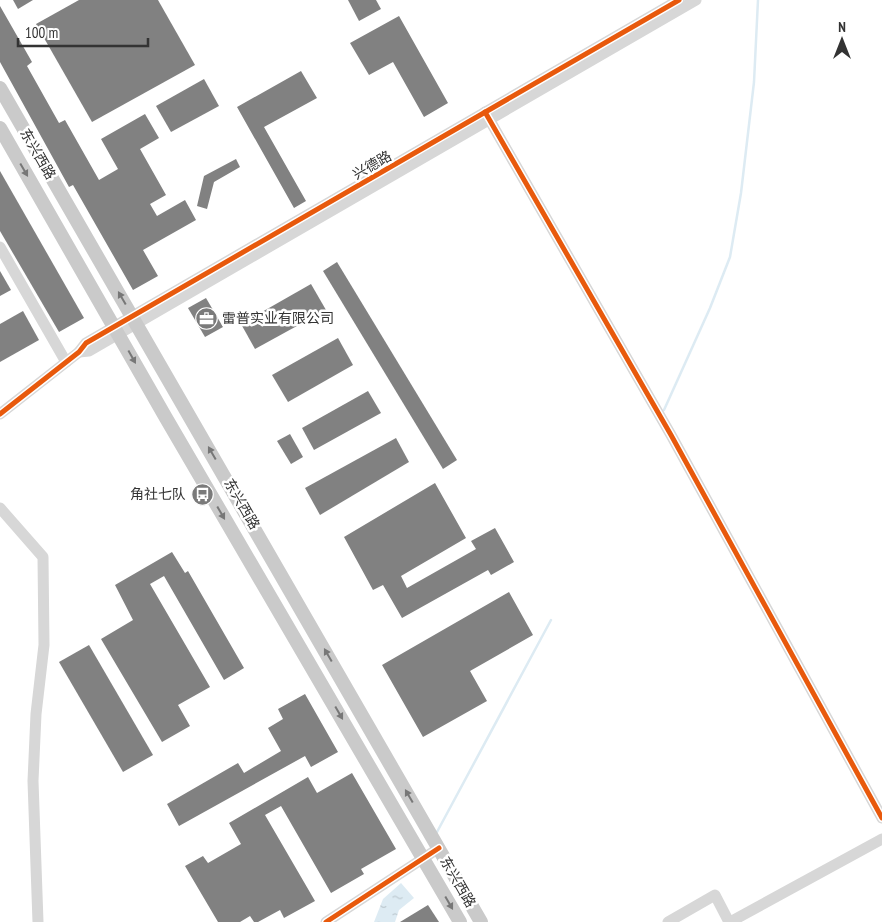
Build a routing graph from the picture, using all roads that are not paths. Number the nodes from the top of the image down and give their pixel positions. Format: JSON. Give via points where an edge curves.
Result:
{"nodes":[{"id":1,"x":679,"y":0,"type":"edge"},
{"id":2,"x":696,"y":0,"type":"edge"},
{"id":3,"x":0,"y":88,"type":"edge"},
{"id":4,"x":487,"y":116,"type":"junction"},
{"id":5,"x":0,"y":128,"type":"edge"},
{"id":6,"x":0,"y":247,"type":"edge"},
{"id":7,"x":134,"y":320,"type":"junction"},
{"id":8,"x":116,"y":330,"type":"junction"},
{"id":9,"x":66,"y":362,"type":"junction"},
{"id":10,"x":0,"y":414,"type":"edge"},
{"id":11,"x":0,"y":508,"type":"edge"},
{"id":12,"x":882,"y":818,"type":"edge"},
{"id":13,"x":882,"y":838,"type":"edge"},
{"id":14,"x":436,"y":843,"type":"junction"},
{"id":15,"x":424,"y":858,"type":"junction"},
{"id":16,"x":38,"y":922,"type":"edge"},
{"id":17,"x":326,"y":922,"type":"edge"},
{"id":18,"x":460,"y":922,"type":"edge"},
{"id":19,"x":481,"y":922,"type":"edge"},
{"id":20,"x":668,"y":922,"type":"edge"},
{"id":21,"x":730,"y":922,"type":"edge"}],
"edges":[{"from":1,"to":4,"type":"street","name":"兴德路"},
{"from":2,"to":4,"type":"street","name":"兴德路"},
{"from":7,"to":3,"type":"main road","name":"东兴西路","one_way":true},
{"from":4,"to":7,"type":"street","name":"兴德路"},
{"from":4,"to":12,"type":"street","via":[[671,435]]},
{"from":5,"to":8,"type":"main road","name":"东兴西路","one_way":true},
{"from":6,"to":9,"type":"street"},
{"from":7,"to":8,"type":"street","name":"兴德路"},
{"from":14,"to":7,"type":"main road","name":"东兴西路","one_way":true},
{"from":8,"to":9,"type":"street","name":"兴德路","via":[[86,343]]},
{"from":8,"to":15,"type":"main road","name":"东兴西路","one_way":true},
{"from":9,"to":10,"type":"street","name":"兴德路"},
{"from":11,"to":16,"type":"street","via":[[42,557],[44,645],[33,781]]},
{"from":13,"to":21,"type":"street"},
{"from":14,"to":15,"type":"street"},
{"from":14,"to":19,"type":"main road","name":"东兴西路"},
{"from":15,"to":17,"type":"street"},
{"from":15,"to":18,"type":"main road","name":"东兴西路","one_way":true},
{"from":20,"to":21,"type":"street","via":[[714,895]]}]}
